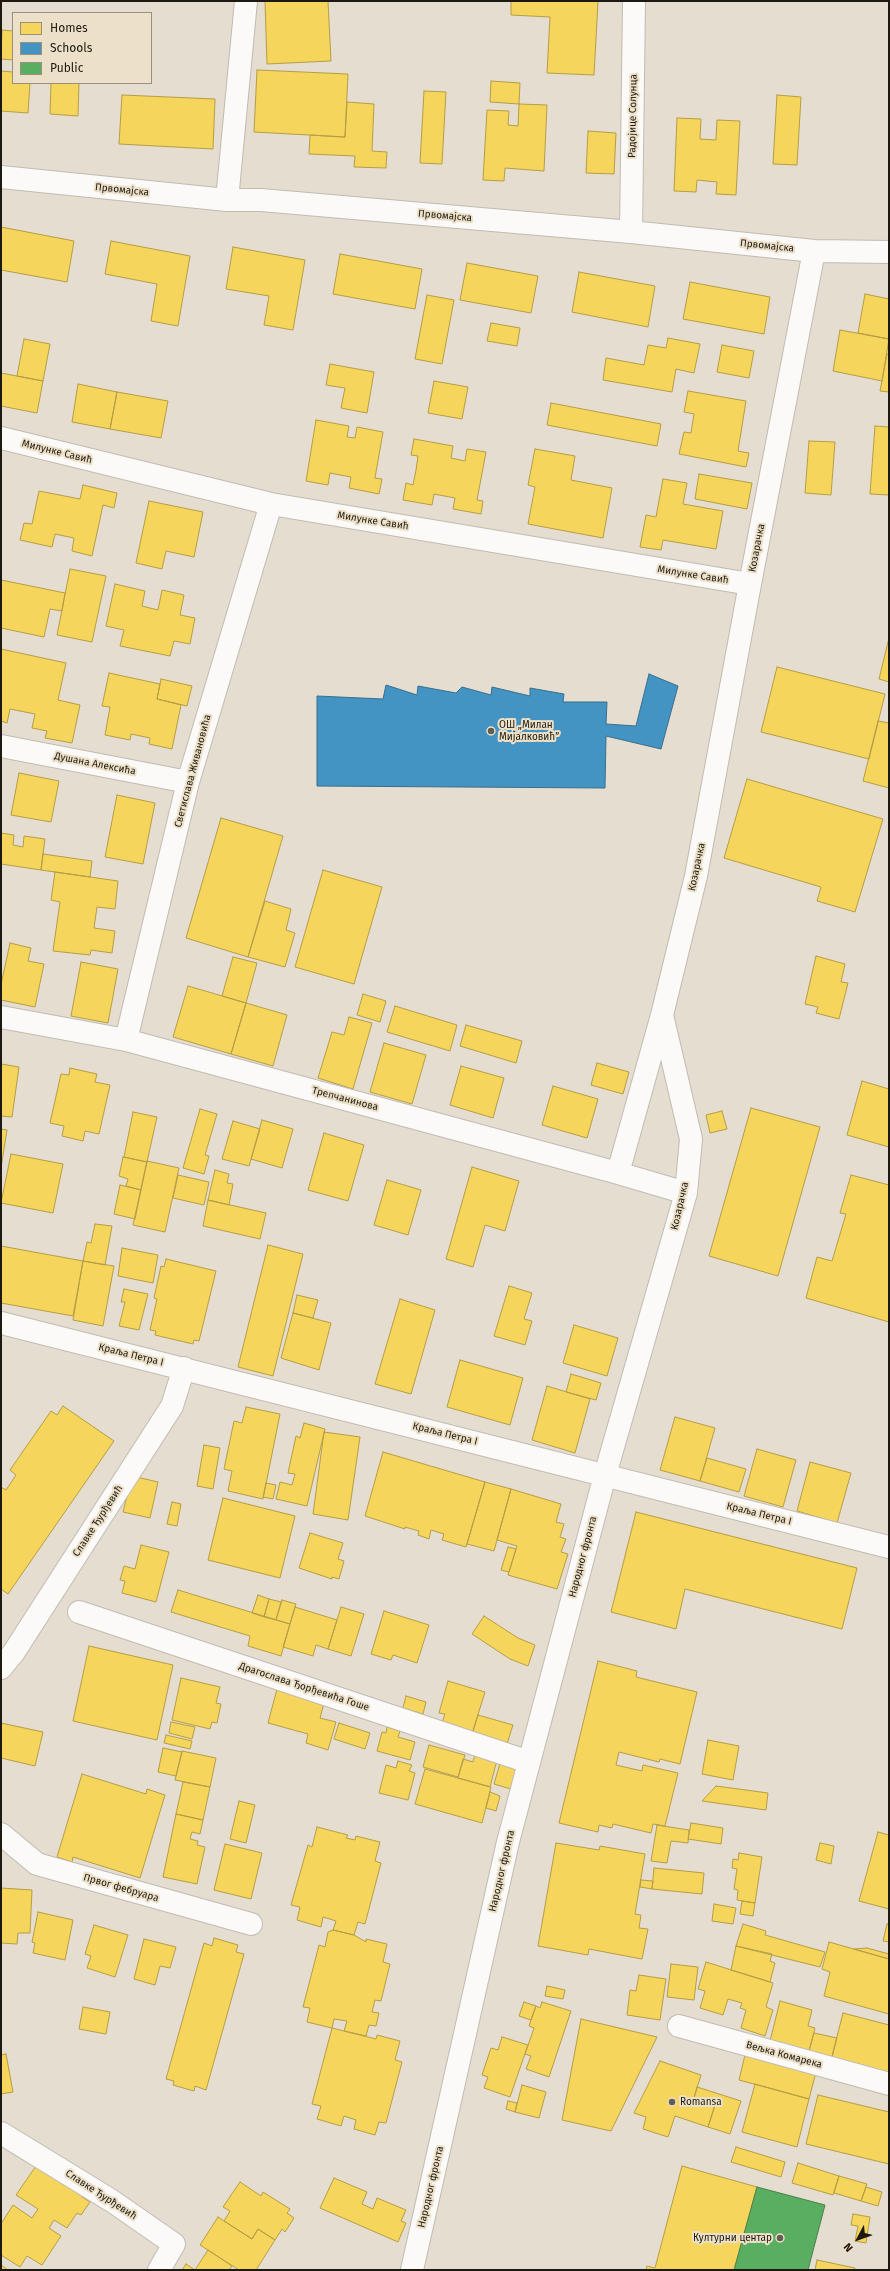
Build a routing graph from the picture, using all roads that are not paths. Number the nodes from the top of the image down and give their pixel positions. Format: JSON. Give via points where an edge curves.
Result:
{"nodes":[{"id":1,"x":246,"y":1,"type":"edge"},
{"id":2,"x":634,"y":1,"type":"edge"},
{"id":3,"x":1,"y":177,"type":"edge"},
{"id":4,"x":227,"y":200,"type":"junction"},
{"id":5,"x":631,"y":232,"type":"junction"},
{"id":6,"x":814,"y":251,"type":"junction"},
{"id":7,"x":889,"y":252,"type":"edge"},
{"id":8,"x":1,"y":438,"type":"edge"},
{"id":9,"x":271,"y":504,"type":"junction"},
{"id":10,"x":750,"y":584,"type":"junction"},
{"id":11,"x":1,"y":746,"type":"edge"},
{"id":12,"x":188,"y":782,"type":"junction"},
{"id":13,"x":662,"y":1015,"type":"junction"},
{"id":14,"x":1,"y":1017,"type":"edge"},
{"id":15,"x":126,"y":1040,"type":"junction"},
{"id":16,"x":618,"y":1173,"type":"junction"},
{"id":17,"x":686,"y":1193,"type":"junction"},
{"id":18,"x":1,"y":1323,"type":"edge"},
{"id":19,"x":184,"y":1368,"type":"junction"},
{"id":20,"x":605,"y":1475,"type":"junction"},
{"id":21,"x":889,"y":1547,"type":"edge"},
{"id":22,"x":79,"y":1612,"type":"dead end"},
{"id":23,"x":1,"y":1668,"type":"edge"},
{"id":24,"x":529,"y":1762,"type":"junction"},
{"id":25,"x":1,"y":1834,"type":"edge"},
{"id":26,"x":251,"y":1924,"type":"dead end"},
{"id":27,"x":679,"y":2026,"type":"dead end"},
{"id":28,"x":889,"y":2084,"type":"edge"},
{"id":29,"x":1,"y":2133,"type":"edge"},
{"id":30,"x":159,"y":2270,"type":"edge"},
{"id":31,"x":412,"y":2270,"type":"edge"}],
"edges":[{"from":1,"to":4,"type":"street"},
{"from":2,"to":5,"type":"street","name":"Радојице Солунца"},
{"from":3,"to":4,"type":"street","name":"Првомајска"},
{"from":4,"to":5,"type":"street","name":"Првомајска","via":[[261,200]]},
{"from":5,"to":6,"type":"street","name":"Првомајска"},
{"from":6,"to":7,"type":"street","name":"Првомајска"},
{"from":6,"to":10,"type":"street","name":"Козарачка"},
{"from":8,"to":9,"type":"street","name":"Милунке Савић"},
{"from":9,"to":10,"type":"street","name":"Милунке Савић"},
{"from":9,"to":12,"type":"street","name":"Светислава Живановића"},
{"from":10,"to":13,"type":"street","name":"Козарачка","via":[[696,876]]},
{"from":11,"to":12,"type":"street","name":"Душана Алексића"},
{"from":12,"to":15,"type":"street","name":"Светислава Живановића"},
{"from":13,"to":16,"type":"street"},
{"from":13,"to":17,"type":"street","name":"Козарачка","via":[[691,1139]]},
{"from":14,"to":15,"type":"street","name":"Трепчанинова"},
{"from":15,"to":16,"type":"street","name":"Трепчанинова"},
{"from":16,"to":17,"type":"street","name":"Трепчанинова"},
{"from":17,"to":20,"type":"street","name":"Козарачка"},
{"from":18,"to":19,"type":"street","name":"Краља Петра I"},
{"from":19,"to":20,"type":"street","name":"Краља Петра I"},
{"from":19,"to":23,"type":"street","name":"Славке Ђурђевић","via":[[172,1406],[14,1652]]},
{"from":20,"to":21,"type":"street","name":"Краља Петра I"},
{"from":20,"to":24,"type":"street","name":"Народног фронта"},
{"from":22,"to":24,"type":"street","name":"Драгослава Ђорђевића Гоше"},
{"from":24,"to":31,"type":"street","name":"Народног фронта","via":[[508,1842]]},
{"from":25,"to":26,"type":"street","name":"Првог фебруара","via":[[37,1864]]},
{"from":27,"to":28,"type":"street","name":"Вељка Комарека"},
{"from":29,"to":30,"type":"street","name":"Славке Ђурђевић","via":[[112,2201],[174,2244]]}]}
